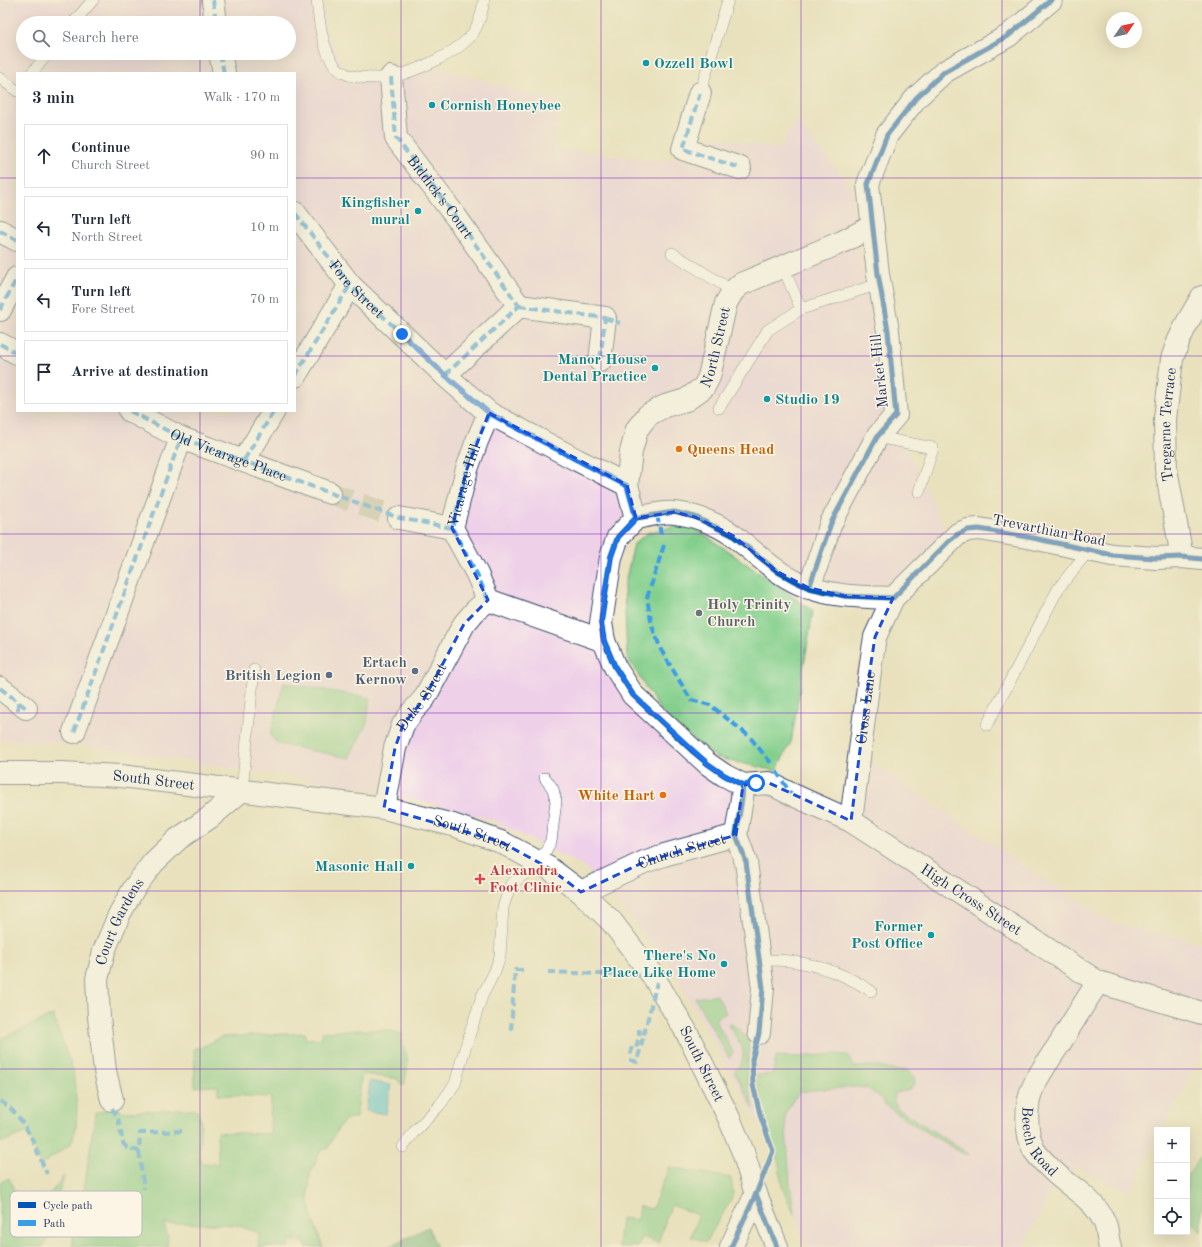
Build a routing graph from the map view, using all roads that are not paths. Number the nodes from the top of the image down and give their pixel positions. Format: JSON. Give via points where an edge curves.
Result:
{"nodes":[{"id":1,"x":93,"y":0,"type":"edge"},
{"id":2,"x":213,"y":0,"type":"edge"},
{"id":3,"x":318,"y":0,"type":"edge"},
{"id":4,"x":484,"y":0,"type":"edge"},
{"id":5,"x":728,"y":0,"type":"edge"},
{"id":6,"x":1051,"y":0,"type":"edge"},
{"id":7,"x":80,"y":16,"type":"edge"},
{"id":8,"x":215,"y":16,"type":"edge"},
{"id":9,"x":42,"y":60,"type":"edge"},
{"id":10,"x":221,"y":60,"type":"edge"},
{"id":11,"x":33,"y":72,"type":"edge"},
{"id":12,"x":224,"y":72,"type":"edge"},
{"id":13,"x":391,"y":77,"type":"junction"},
{"id":14,"x":0,"y":78,"type":"edge"},
{"id":15,"x":16,"y":90,"type":"edge"},
{"id":16,"x":700,"y":93,"type":"joint"},
{"id":17,"x":740,"y":168,"type":"dead end"},
{"id":18,"x":296,"y":214,"type":"edge"},
{"id":19,"x":873,"y":226,"type":"junction"},
{"id":20,"x":0,"y":231,"type":"edge"},
{"id":21,"x":16,"y":239,"type":"edge"},
{"id":22,"x":672,"y":253,"type":"dead end"},
{"id":23,"x":783,"y":267,"type":"junction"},
{"id":24,"x":16,"y":280,"type":"edge"},
{"id":25,"x":879,"y":284,"type":"junction"},
{"id":26,"x":350,"y":285,"type":"junction"},
{"id":27,"x":733,"y":290,"type":"junction"},
{"id":28,"x":1202,"y":297,"type":"edge"},
{"id":29,"x":519,"y":306,"type":"junction"},
{"id":30,"x":801,"y":309,"type":"junction"},
{"id":31,"x":0,"y":310,"type":"edge"},
{"id":32,"x":0,"y":344,"type":"edge"},
{"id":33,"x":16,"y":352,"type":"edge"},
{"id":34,"x":600,"y":361,"type":"dead end"},
{"id":35,"x":296,"y":374,"type":"edge"},
{"id":36,"x":445,"y":375,"type":"junction"},
{"id":37,"x":719,"y":408,"type":"dead end"},
{"id":38,"x":132,"y":412,"type":"edge"},
{"id":39,"x":273,"y":412,"type":"edge"},
{"id":40,"x":489,"y":413,"type":"junction"},
{"id":41,"x":877,"y":436,"type":"junction"},
{"id":42,"x":181,"y":438,"type":"junction"},
{"id":43,"x":244,"y":460,"type":"junction"},
{"id":44,"x":627,"y":486,"type":"junction"},
{"id":45,"x":919,"y":492,"type":"dead end"},
{"id":46,"x":330,"y":493,"type":"tunnel mouth"},
{"id":47,"x":399,"y":518,"type":"tunnel mouth"},
{"id":48,"x":636,"y":518,"type":"junction"},
{"id":49,"x":452,"y":528,"type":"junction"},
{"id":50,"x":1089,"y":550,"type":"junction"},
{"id":51,"x":1192,"y":558,"type":"edge"},
{"id":52,"x":809,"y":588,"type":"junction"},
{"id":53,"x":893,"y":598,"type":"junction"},
{"id":54,"x":488,"y":600,"type":"junction"},
{"id":55,"x":604,"y":641,"type":"junction"},
{"id":56,"x":254,"y":670,"type":"dead end"},
{"id":57,"x":0,"y":688,"type":"edge"},
{"id":58,"x":21,"y":708,"type":"dead end"},
{"id":59,"x":987,"y":725,"type":"dead end"},
{"id":60,"x":74,"y":732,"type":"dead end"},
{"id":61,"x":0,"y":773,"type":"edge"},
{"id":62,"x":545,"y":778,"type":"dead end"},
{"id":63,"x":743,"y":785,"type":"junction"},
{"id":64,"x":242,"y":790,"type":"junction"},
{"id":65,"x":384,"y":808,"type":"junction"},
{"id":66,"x":851,"y":821,"type":"junction"},
{"id":67,"x":736,"y":835,"type":"junction"},
{"id":68,"x":539,"y":863,"type":"junction"},
{"id":69,"x":581,"y":892,"type":"junction"},
{"id":70,"x":759,"y":960,"type":"junction"},
{"id":71,"x":1098,"y":982,"type":"junction"},
{"id":72,"x":871,"y":991,"type":"dead end"},
{"id":73,"x":1202,"y":1012,"type":"edge"},
{"id":74,"x":759,"y":1033,"type":"dead end"},
{"id":75,"x":112,"y":1100,"type":"dead end"},
{"id":76,"x":403,"y":1147,"type":"dead end"},
{"id":77,"x":756,"y":1194,"type":"junction"},
{"id":78,"x":731,"y":1247,"type":"edge"},
{"id":79,"x":777,"y":1247,"type":"edge"},
{"id":80,"x":1110,"y":1247,"type":"edge"}],
"edges":[{"from":1,"to":7,"type":"lane"},
{"from":2,"to":8,"type":"street"},
{"from":3,"to":13,"type":"lane","via":[[320,28],[326,49],[336,68],[348,76]]},
{"from":4,"to":13,"type":"lane","via":[[478,23],[469,38],[457,48],[428,64]]},
{"from":5,"to":16,"type":"lane"},
{"from":6,"to":19,"type":"street","name":"Market Hill","via":[[1008,36],[944,72],[906,110],[887,135],[868,184]]},
{"from":9,"to":11,"type":"lane"},
{"from":10,"to":12,"type":"street"},
{"from":13,"to":29,"type":"street","name":"Biddick's Court","via":[[396,138]]},
{"from":14,"to":15,"type":"lane"},
{"from":16,"to":17,"type":"street","via":[[683,149]]},
{"from":18,"to":26,"type":"street","name":"Fore Street"},
{"from":19,"to":23,"type":"street","name":"North Street"},
{"from":19,"to":25,"type":"street","name":"Market Hill"},
{"from":20,"to":21,"type":"street"},
{"from":22,"to":27,"type":"lane"},
{"from":23,"to":27,"type":"street","name":"North Street","via":[[741,284]]},
{"from":23,"to":30,"type":"lane"},
{"from":24,"to":31,"type":"street"},
{"from":25,"to":30,"type":"lane"},
{"from":25,"to":41,"type":"street","name":"Market Hill","via":[[888,331],[896,415]]},
{"from":26,"to":35,"type":"street"},
{"from":26,"to":36,"type":"street","name":"Fore Street"},
{"from":27,"to":44,"type":"street","name":"North Street","via":[[726,303],[709,377],[704,387],[686,400],[665,406],[648,415],[637,429]]},
{"from":28,"to":51,"type":"street","name":"Tregarne Terrace","via":[[1187,323],[1172,359],[1164,441],[1166,469]]},
{"from":29,"to":34,"type":"street","via":[[612,321]]},
{"from":29,"to":36,"type":"street"},
{"from":30,"to":37,"type":"lane","via":[[768,330]]},
{"from":32,"to":33,"type":"street"},
{"from":36,"to":40,"type":"street","name":"Fore Street"},
{"from":38,"to":42,"type":"street","name":"Old Vicarage Place"},
{"from":39,"to":43,"type":"street"},
{"from":40,"to":44,"type":"street","name":"Fore Street"},
{"from":40,"to":49,"type":"street","name":"Vicarage Hill","via":[[467,469]]},
{"from":41,"to":45,"type":"lane","via":[[933,448]]},
{"from":41,"to":52,"type":"street","name":"Market Hill","via":[[831,523]]},
{"from":42,"to":43,"type":"street","name":"Old Vicarage Place"},
{"from":42,"to":60,"type":"street"},
{"from":43,"to":46,"type":"street","name":"Old Vicarage Place"},
{"from":44,"to":48,"type":"street","name":"North Street"},
{"from":47,"to":49,"type":"street"},
{"from":48,"to":52,"type":"street","via":[[674,512],[695,517],[732,535],[778,572]]},
{"from":48,"to":55,"type":"street","via":[[618,537],[611,556],[601,623]]},
{"from":49,"to":54,"type":"street","name":"Vicarage Hill"},
{"from":50,"to":51,"type":"street","name":"Trevarthian Road","via":[[1128,557]]},
{"from":50,"to":53,"type":"street","name":"Trevarthian Road","via":[[995,531],[968,530],[949,541]]},
{"from":50,"to":59,"type":"lane","via":[[1058,589]]},
{"from":52,"to":53,"type":"street","via":[[845,596]]},
{"from":53,"to":66,"type":"street","name":"Cross Lane","via":[[875,637]]},
{"from":54,"to":55,"type":"street"},
{"from":54,"to":65,"type":"street","name":"Duke Street","via":[[464,624],[424,699],[401,730],[395,748]]},
{"from":55,"to":63,"type":"street","via":[[615,667],[633,695],[708,764]]},
{"from":56,"to":64,"type":"lane"},
{"from":57,"to":58,"type":"street"},
{"from":61,"to":64,"type":"street","name":"South Street","via":[[121,776]]},
{"from":62,"to":68,"type":"lane","via":[[553,789],[556,801],[550,841]]},
{"from":63,"to":66,"type":"street","name":"High Cross Street","via":[[769,783]]},
{"from":63,"to":67,"type":"street","name":"Church Street"},
{"from":64,"to":65,"type":"street","name":"South Street"},
{"from":64,"to":75,"type":"street","name":"Court Gardens","via":[[209,818],[178,839],[153,863],[134,888],[119,915],[104,951],[97,979],[105,1071]]},
{"from":65,"to":68,"type":"street","name":"South Street","via":[[453,825],[501,842]]},
{"from":66,"to":71,"type":"street","name":"High Cross Street"},
{"from":67,"to":69,"type":"street","name":"Church Street","via":[[644,862]]},
{"from":67,"to":70,"type":"street","via":[[746,862]]},
{"from":68,"to":69,"type":"street","name":"South Street"},
{"from":68,"to":76,"type":"lane","via":[[511,884],[504,907],[500,956],[482,996],[455,1084]]},
{"from":69,"to":77,"type":"street","name":"South Street","via":[[612,922],[653,976],[686,1031],[729,1118]]},
{"from":70,"to":72,"type":"lane","via":[[790,961],[823,968],[857,982]]},
{"from":70,"to":74,"type":"street","via":[[763,988]]},
{"from":71,"to":73,"type":"street","name":"High Cross Street"},
{"from":71,"to":80,"type":"street","name":"Beech Road","via":[[1034,1084],[1028,1108],[1028,1125],[1034,1150],[1040,1158],[1086,1197],[1100,1213]]},
{"from":77,"to":78,"type":"street"},
{"from":77,"to":79,"type":"street","name":"South Street"}]}
